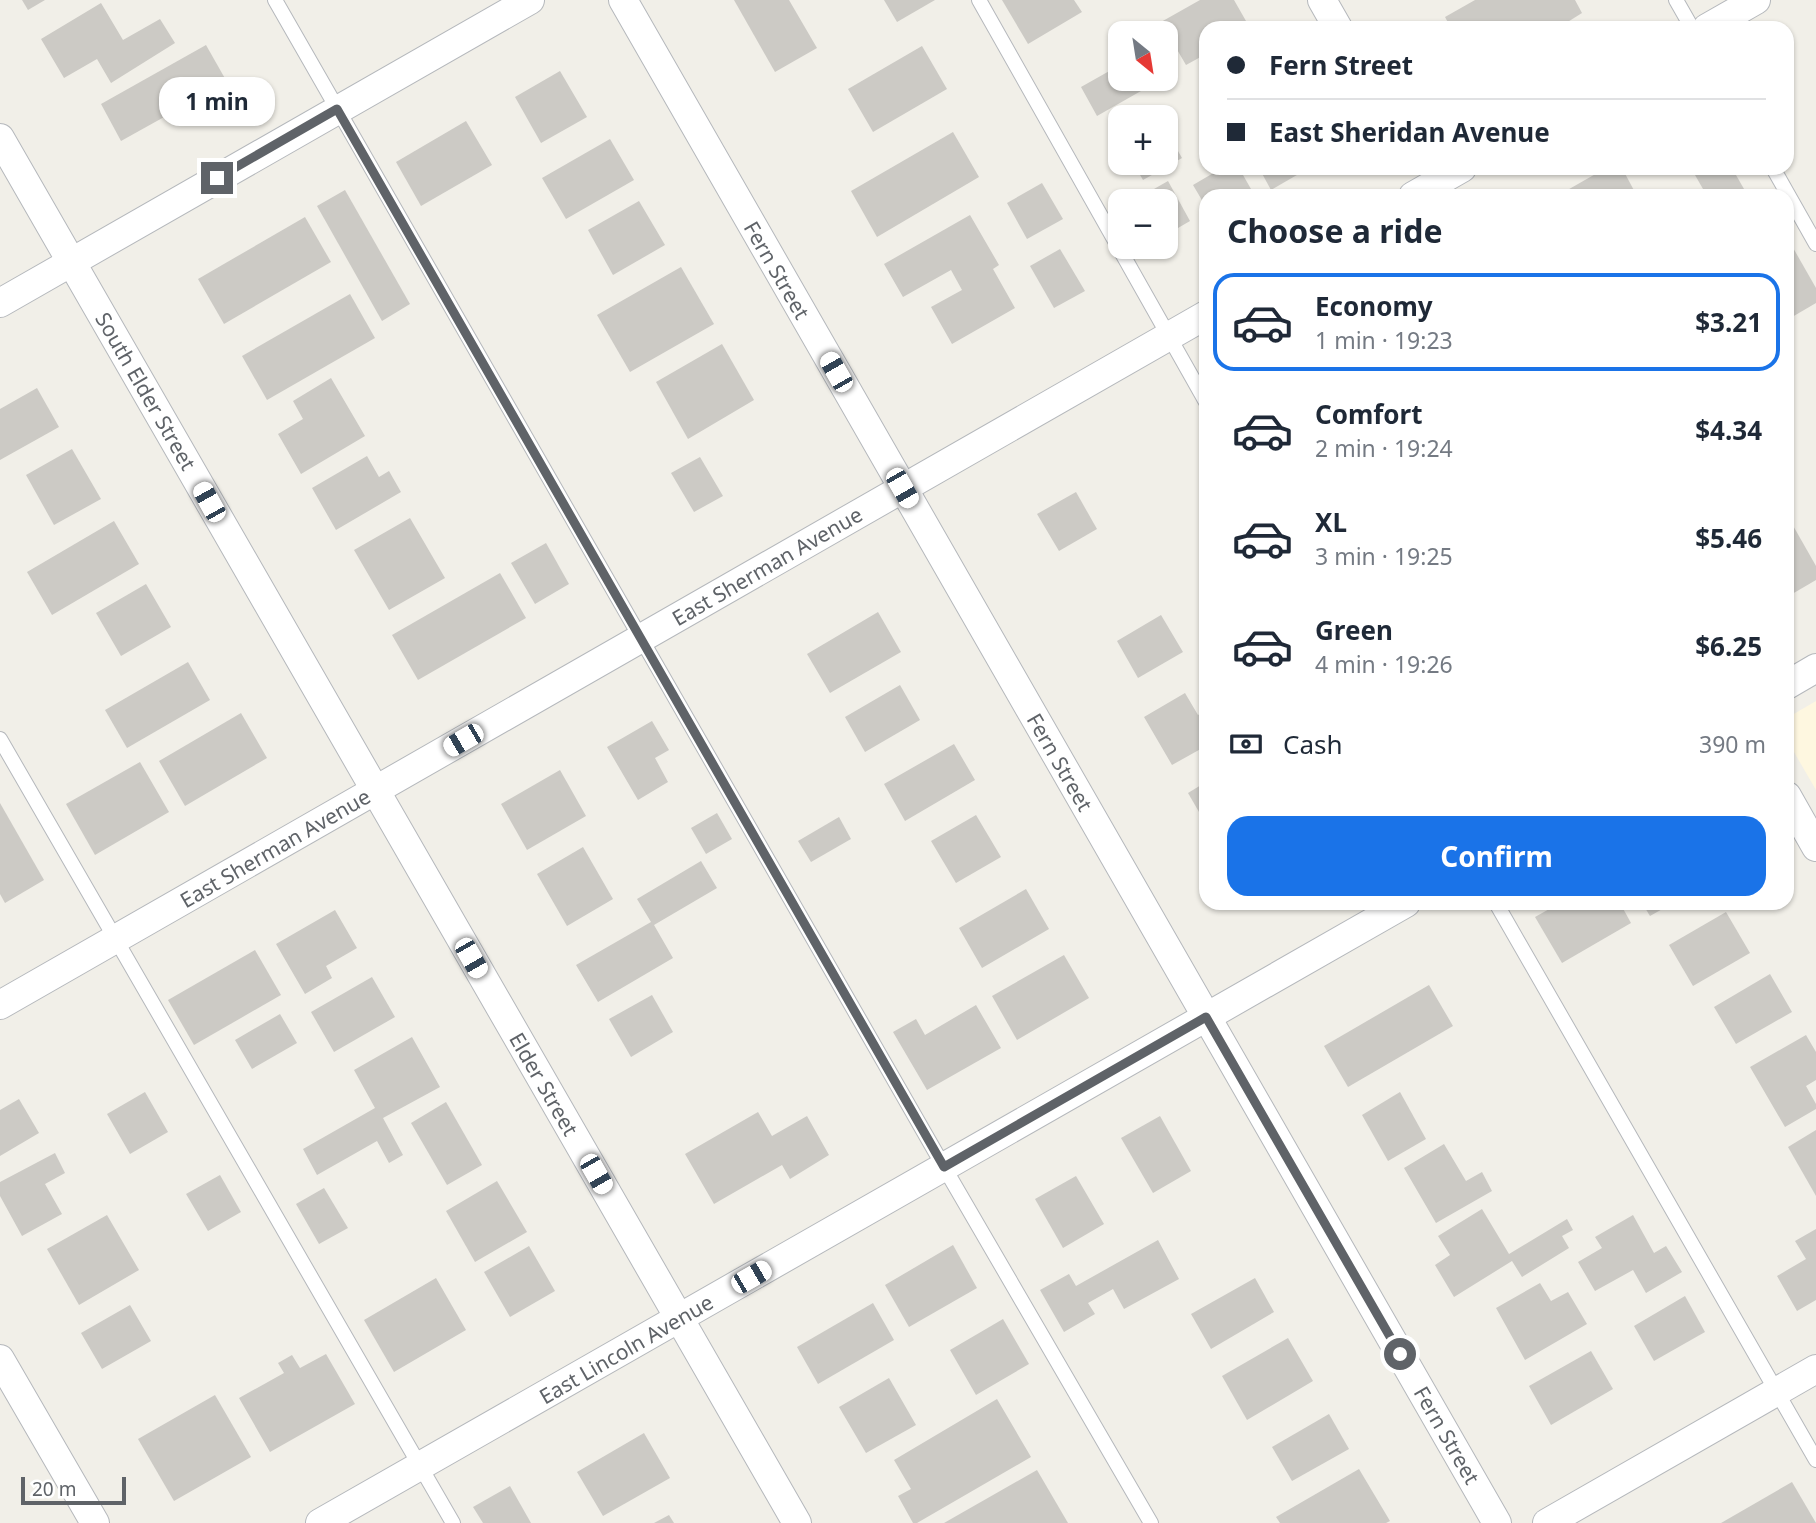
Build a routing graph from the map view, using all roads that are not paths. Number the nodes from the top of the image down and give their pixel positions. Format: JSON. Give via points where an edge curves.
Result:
{"nodes":[{"id":1,"x":275,"y":0,"type":"edge"},
{"id":2,"x":530,"y":0,"type":"edge"},
{"id":3,"x":623,"y":0,"type":"edge"},
{"id":4,"x":979,"y":0,"type":"edge"},
{"id":5,"x":1322,"y":0,"type":"edge"},
{"id":6,"x":1676,"y":0,"type":"edge"},
{"id":7,"x":1756,"y":0,"type":"edge"},
{"id":8,"x":1334,"y":21,"type":"edge"},
{"id":9,"x":1688,"y":21,"type":"edge"},
{"id":10,"x":1719,"y":21,"type":"edge"},
{"id":11,"x":337,"y":109,"type":"junction"},
{"id":12,"x":0,"y":138,"type":"edge"},
{"id":13,"x":1448,"y":175,"type":"edge"},
{"id":14,"x":1425,"y":187,"type":"edge"},
{"id":15,"x":1794,"y":205,"type":"edge"},
{"id":16,"x":1816,"y":244,"type":"edge"},
{"id":17,"x":72,"y":261,"type":"junction"},
{"id":18,"x":0,"y":303,"type":"edge"},
{"id":19,"x":1199,"y":319,"type":"edge"},
{"id":20,"x":1168,"y":337,"type":"junction"},
{"id":21,"x":1199,"y":390,"type":"edge"},
{"id":22,"x":902,"y":488,"type":"junction"},
{"id":23,"x":642,"y":638,"type":"junction"},
{"id":24,"x":1816,"y":668,"type":"edge"},
{"id":25,"x":1794,"y":681,"type":"edge"},
{"id":26,"x":0,"y":738,"type":"edge"},
{"id":27,"x":374,"y":791,"type":"junction"},
{"id":28,"x":1794,"y":808,"type":"edge"},
{"id":29,"x":1816,"y":847,"type":"edge"},
{"id":30,"x":1394,"y":910,"type":"edge"},
{"id":31,"x":1500,"y":910,"type":"edge"},
{"id":32,"x":117,"y":938,"type":"junction"},
{"id":33,"x":0,"y":1005,"type":"edge"},
{"id":34,"x":1206,"y":1017,"type":"junction"},
{"id":35,"x":944,"y":1167,"type":"junction"},
{"id":36,"x":679,"y":1318,"type":"junction"},
{"id":37,"x":0,"y":1359,"type":"edge"},
{"id":38,"x":1816,"y":1368,"type":"edge"},
{"id":39,"x":1777,"y":1391,"type":"junction"},
{"id":40,"x":1816,"y":1460,"type":"edge"},
{"id":41,"x":420,"y":1466,"type":"junction"},
{"id":42,"x":95,"y":1523,"type":"edge"},
{"id":43,"x":320,"y":1523,"type":"edge"},
{"id":44,"x":453,"y":1523,"type":"edge"},
{"id":45,"x":797,"y":1523,"type":"edge"},
{"id":46,"x":1151,"y":1523,"type":"edge"},
{"id":47,"x":1497,"y":1523,"type":"edge"},
{"id":48,"x":1547,"y":1523,"type":"edge"}],
"edges":[{"from":1,"to":11,"type":"lane"},
{"from":2,"to":11,"type":"street"},
{"from":3,"to":22,"type":"street","name":"Fern Street"},
{"from":4,"to":20,"type":"lane"},
{"from":5,"to":8,"type":"street"},
{"from":6,"to":9,"type":"lane"},
{"from":7,"to":10,"type":"street"},
{"from":11,"to":17,"type":"street"},
{"from":11,"to":23,"type":"lane"},
{"from":12,"to":17,"type":"street","name":"South Elder Street"},
{"from":13,"to":14,"type":"street"},
{"from":15,"to":16,"type":"lane"},
{"from":17,"to":18,"type":"street"},
{"from":17,"to":27,"type":"street","name":"South Elder Street"},
{"from":19,"to":20,"type":"street","name":"East Sherman Avenue"},
{"from":20,"to":21,"type":"lane"},
{"from":20,"to":22,"type":"street","name":"East Sherman Avenue"},
{"from":22,"to":23,"type":"street","name":"East Sherman Avenue"},
{"from":22,"to":34,"type":"street","name":"Fern Street"},
{"from":23,"to":27,"type":"street","name":"East Sherman Avenue"},
{"from":23,"to":35,"type":"lane"},
{"from":24,"to":25,"type":"street"},
{"from":26,"to":32,"type":"lane"},
{"from":27,"to":32,"type":"street","name":"East Sherman Avenue"},
{"from":27,"to":36,"type":"street","name":"Elder Street"},
{"from":28,"to":29,"type":"street"},
{"from":30,"to":34,"type":"street","name":"East Lincoln Avenue"},
{"from":31,"to":39,"type":"lane"},
{"from":32,"to":33,"type":"street","name":"East Sherman Avenue"},
{"from":32,"to":41,"type":"lane"},
{"from":34,"to":35,"type":"street","name":"East Lincoln Avenue"},
{"from":34,"to":47,"type":"street","name":"Fern Street"},
{"from":35,"to":36,"type":"street","name":"East Lincoln Avenue"},
{"from":35,"to":46,"type":"lane"},
{"from":36,"to":41,"type":"street","name":"East Lincoln Avenue"},
{"from":36,"to":45,"type":"street","name":"Elder Street"},
{"from":37,"to":42,"type":"street"},
{"from":38,"to":39,"type":"street"},
{"from":39,"to":40,"type":"lane"},
{"from":39,"to":48,"type":"street"},
{"from":41,"to":43,"type":"street","name":"East Lincoln Avenue"},
{"from":41,"to":44,"type":"lane"}]}
